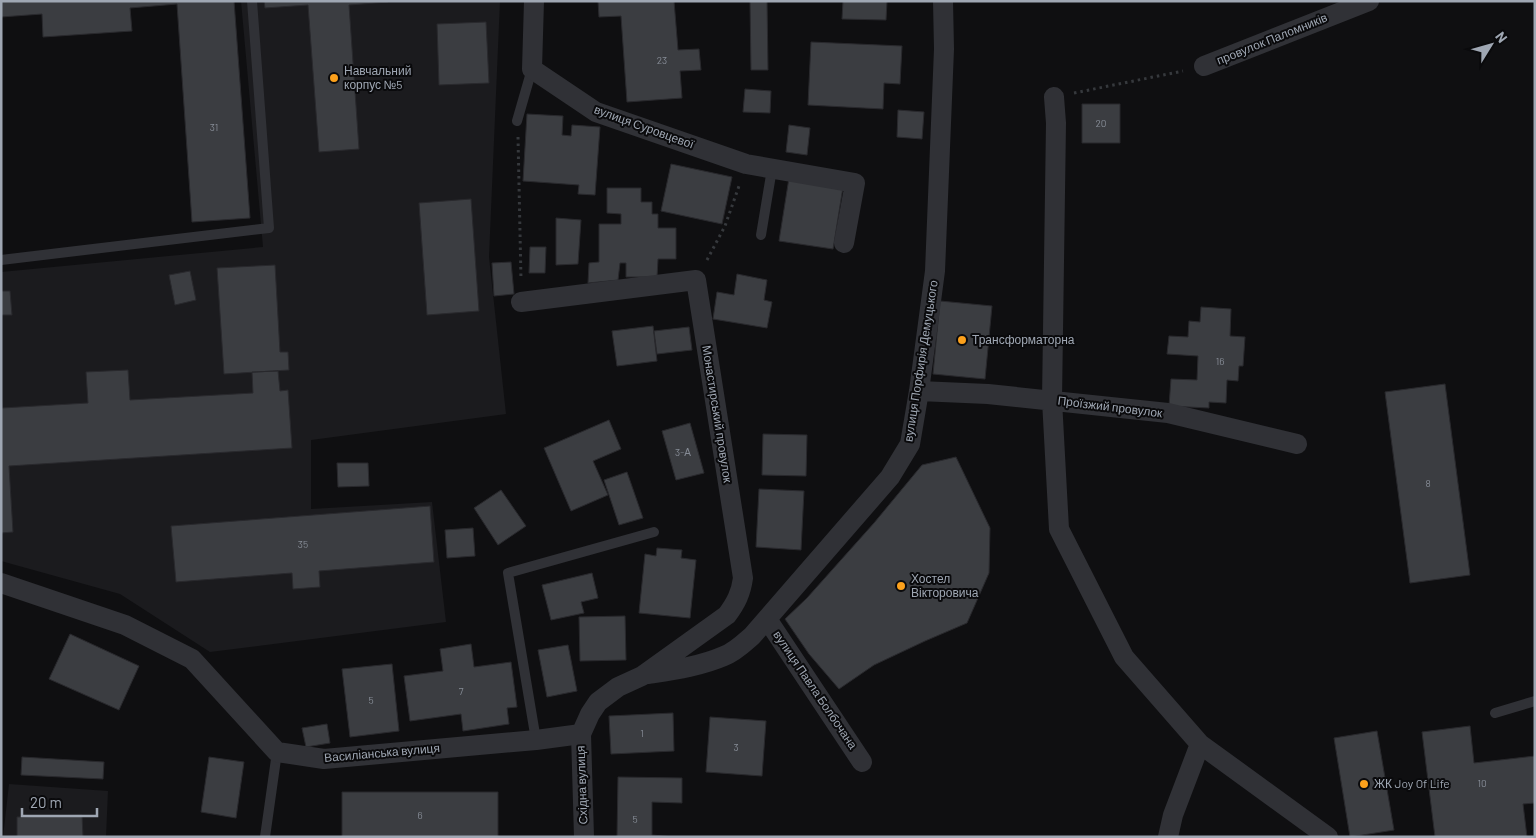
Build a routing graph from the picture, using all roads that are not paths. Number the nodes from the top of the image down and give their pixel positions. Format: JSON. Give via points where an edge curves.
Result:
{"nodes":[{"id":1,"x":252,"y":1,"type":"edge"},
{"id":2,"x":534,"y":1,"type":"edge"},
{"id":3,"x":943,"y":1,"type":"edge"},
{"id":4,"x":1369,"y":1,"type":"edge"},
{"id":5,"x":1204,"y":66,"type":"road end"},
{"id":6,"x":532,"y":69,"type":"junction"},
{"id":7,"x":1054,"y":97,"type":"road end"},
{"id":8,"x":518,"y":121,"type":"road end"},
{"id":9,"x":772,"y":169,"type":"junction"},
{"id":10,"x":762,"y":235,"type":"dead end"},
{"id":11,"x":844,"y":243,"type":"dead end"},
{"id":12,"x":1,"y":260,"type":"edge"},
{"id":13,"x":521,"y":302,"type":"road end"},
{"id":14,"x":919,"y":390,"type":"junction"},
{"id":15,"x":1052,"y":400,"type":"junction"},
{"id":16,"x":1297,"y":444,"type":"dead end"},
{"id":17,"x":654,"y":532,"type":"dead end"},
{"id":18,"x":1,"y":583,"type":"edge"},
{"id":19,"x":767,"y":619,"type":"junction"},
{"id":20,"x":642,"y":676,"type":"junction"},
{"id":21,"x":1535,"y":701,"type":"edge"},
{"id":22,"x":1495,"y":713,"type":"dead end"},
{"id":23,"x":581,"y":734,"type":"junction"},
{"id":24,"x":536,"y":740,"type":"junction"},
{"id":25,"x":1200,"y":744,"type":"junction"},
{"id":26,"x":277,"y":752,"type":"junction"},
{"id":27,"x":862,"y":762,"type":"dead end"},
{"id":28,"x":265,"y":837,"type":"edge"},
{"id":29,"x":584,"y":837,"type":"edge"},
{"id":30,"x":1168,"y":837,"type":"edge"},
{"id":31,"x":1328,"y":837,"type":"edge"}],
"edges":[{"from":1,"to":12,"type":"lane","via":[[269,228]]},
{"from":2,"to":6,"type":"street"},
{"from":3,"to":14,"type":"street","name":"вулиця Порфирія Демуцького","via":[[935,271]]},
{"from":4,"to":5,"type":"street","name":"провулок Паломників"},
{"from":6,"to":8,"type":"lane"},
{"from":6,"to":9,"type":"street","name":"вулиця Суровцевої","via":[[596,112],[746,164]]},
{"from":7,"to":15,"type":"street"},
{"from":9,"to":10,"type":"lane"},
{"from":9,"to":11,"type":"street","name":"вулиця Суровцевої","via":[[854,182]]},
{"from":13,"to":20,"type":"street","name":"Монастирський провулок","via":[[696,280],[743,578],[736,604],[727,615]]},
{"from":14,"to":15,"type":"street","name":"Проїзжий провулок"},
{"from":14,"to":19,"type":"street","name":"вулиця Порфирія Демуцького","via":[[910,444],[890,477]]},
{"from":15,"to":16,"type":"street","name":"Проїзжий провулок","via":[[1168,413]]},
{"from":15,"to":25,"type":"street","via":[[1059,530],[1124,657]]},
{"from":17,"to":24,"type":"lane","via":[[508,573]]},
{"from":18,"to":26,"type":"street","via":[[125,625],[192,658]]},
{"from":19,"to":20,"type":"street","name":"вулиця Порфирія Демуцького","via":[[752,636],[726,656]]},
{"from":19,"to":27,"type":"street","name":"вулиця Павла Болбочана"},
{"from":20,"to":23,"type":"street","via":[[618,687],[598,702]]},
{"from":21,"to":22,"type":"lane"},
{"from":23,"to":24,"type":"street","name":"Василіанська вулиця"},
{"from":23,"to":29,"type":"street","name":"Східна вулиця"},
{"from":24,"to":26,"type":"street","name":"Василіанська вулиця","via":[[324,759]]},
{"from":25,"to":30,"type":"street"},
{"from":25,"to":31,"type":"street"},
{"from":26,"to":28,"type":"lane"}]}
